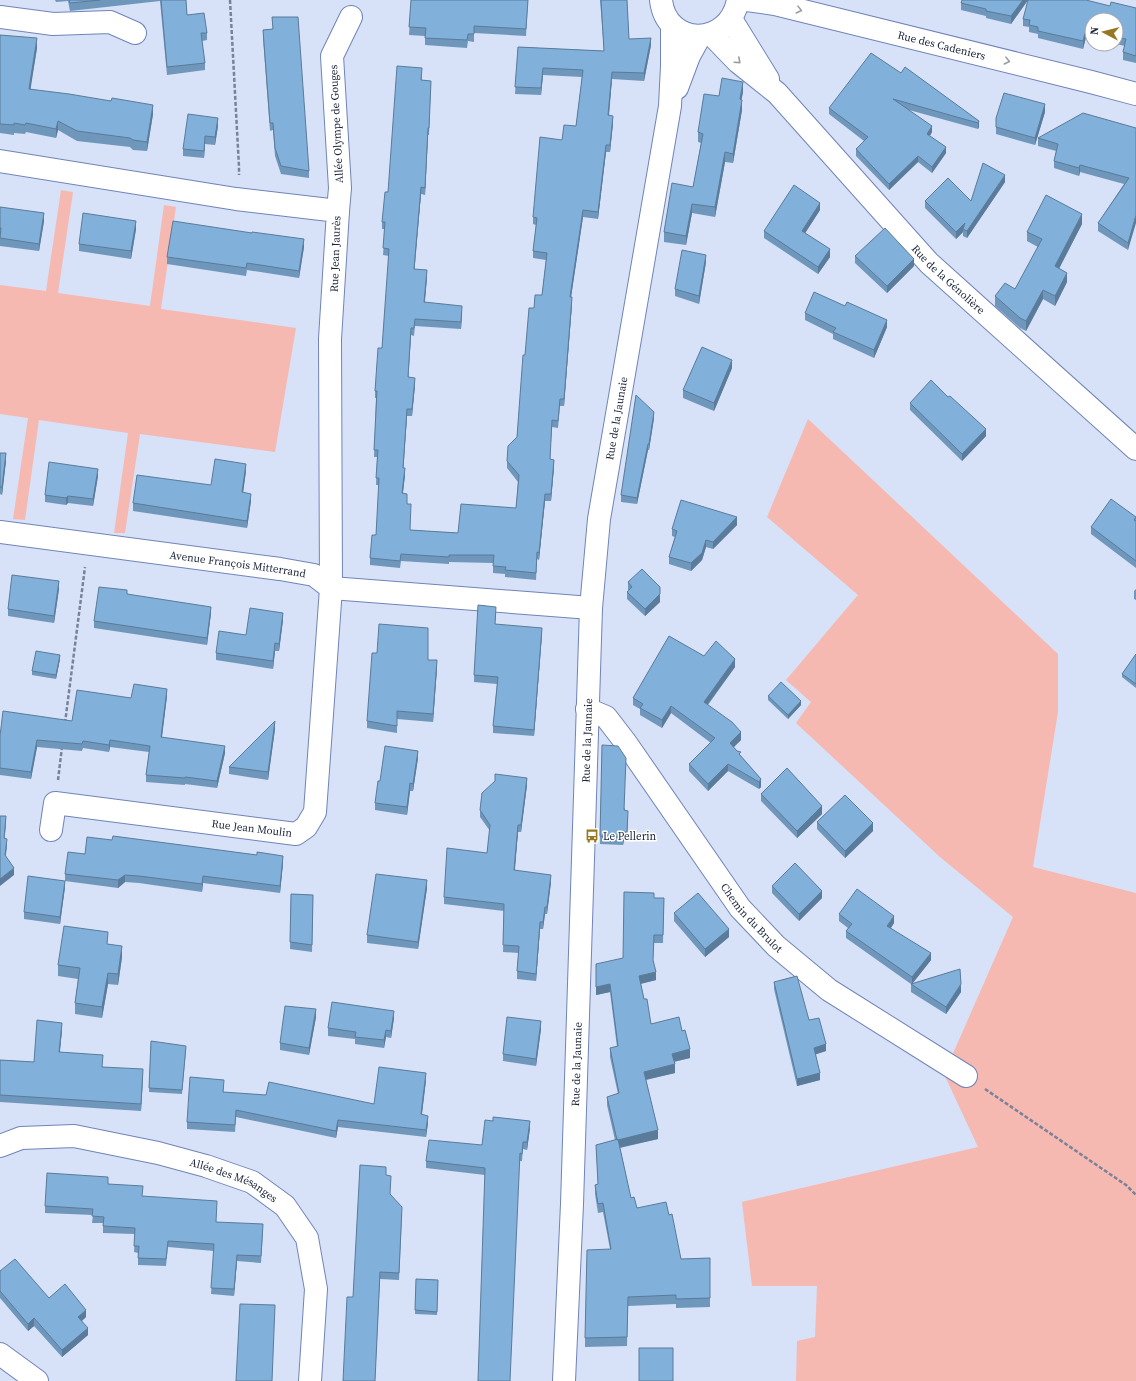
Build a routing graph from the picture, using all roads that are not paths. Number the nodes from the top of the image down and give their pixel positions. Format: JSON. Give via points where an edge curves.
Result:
{"nodes":[{"id":1,"x":661,"y":0,"type":"edge"},
{"id":2,"x":747,"y":0,"type":"edge"},
{"id":3,"x":735,"y":9,"type":"edge"},
{"id":4,"x":0,"y":17,"type":"edge"},
{"id":5,"x":351,"y":17,"type":"dead end"},
{"id":6,"x":672,"y":25,"type":"junction"},
{"id":7,"x":135,"y":33,"type":"dead end"},
{"id":8,"x":706,"y":35,"type":"junction"},
{"id":9,"x":777,"y":94,"type":"junction"},
{"id":10,"x":1136,"y":94,"type":"edge"},
{"id":11,"x":670,"y":106,"type":"junction"},
{"id":12,"x":0,"y":161,"type":"edge"},
{"id":13,"x":338,"y":212,"type":"junction"},
{"id":14,"x":1136,"y":449,"type":"edge"},
{"id":15,"x":0,"y":532,"type":"edge"},
{"id":16,"x":331,"y":588,"type":"junction"},
{"id":17,"x":591,"y":608,"type":"junction"},
{"id":18,"x":587,"y":709,"type":"junction"},
{"id":19,"x":51,"y":830,"type":"dead end"},
{"id":20,"x":966,"y":1076,"type":"road end"},
{"id":21,"x":0,"y":1146,"type":"edge"},
{"id":22,"x":0,"y":1354,"type":"edge"},
{"id":23,"x":37,"y":1381,"type":"edge"},
{"id":24,"x":310,"y":1381,"type":"edge"},
{"id":25,"x":564,"y":1381,"type":"edge"}],
"edges":[{"from":1,"to":6,"type":"street","via":[[666,17]]},
{"from":2,"to":10,"type":"street","name":"Rue des Cadeniers","one_way":true,"via":[[775,4]]},
{"from":3,"to":8,"type":"street","via":[[722,28]]},
{"from":3,"to":9,"type":"street","name":"Rue de la Génolière"},
{"from":4,"to":7,"type":"street","via":[[53,24],[110,22]]},
{"from":5,"to":13,"type":"street","name":"Allée Olympe de Gouges","via":[[332,56],[340,188]]},
{"from":6,"to":8,"type":"street","via":[[690,35]]},
{"from":6,"to":11,"type":"street","name":"Rue de la Jaunaie"},
{"from":8,"to":9,"type":"street","name":"Rue de la Génolière","one_way":true},
{"from":8,"to":11,"type":"street","name":"Rue de la Jaunaie","via":[[689,56]]},
{"from":9,"to":14,"type":"street","name":"Rue de la Génolière","via":[[929,263]]},
{"from":11,"to":17,"type":"street","name":"Rue de la Jaunaie","via":[[599,519]]},
{"from":12,"to":13,"type":"street","name":"Rue Jean Jaurès","via":[[236,199]]},
{"from":13,"to":16,"type":"street","name":"Rue Jean Jaurès","via":[[330,339]]},
{"from":15,"to":16,"type":"street","name":"Avenue François Mitterrand","via":[[314,574]]},
{"from":16,"to":17,"type":"street"},
{"from":16,"to":19,"type":"street","name":"Rue Jean Moulin","via":[[316,812],[306,827],[296,834],[55,802]]},
{"from":17,"to":18,"type":"street","name":"Rue de la Jaunaie"},
{"from":18,"to":20,"type":"street","name":"Chemin du Brulot","via":[[606,717],[740,908],[776,946],[830,990]]},
{"from":18,"to":25,"type":"street","name":"Rue de la Jaunaie"},
{"from":21,"to":24,"type":"street","name":"Allée des Mésanges","via":[[21,1138],[74,1136],[158,1153],[252,1182],[285,1206],[307,1238],[316,1289]]},
{"from":22,"to":23,"type":"street"}]}
